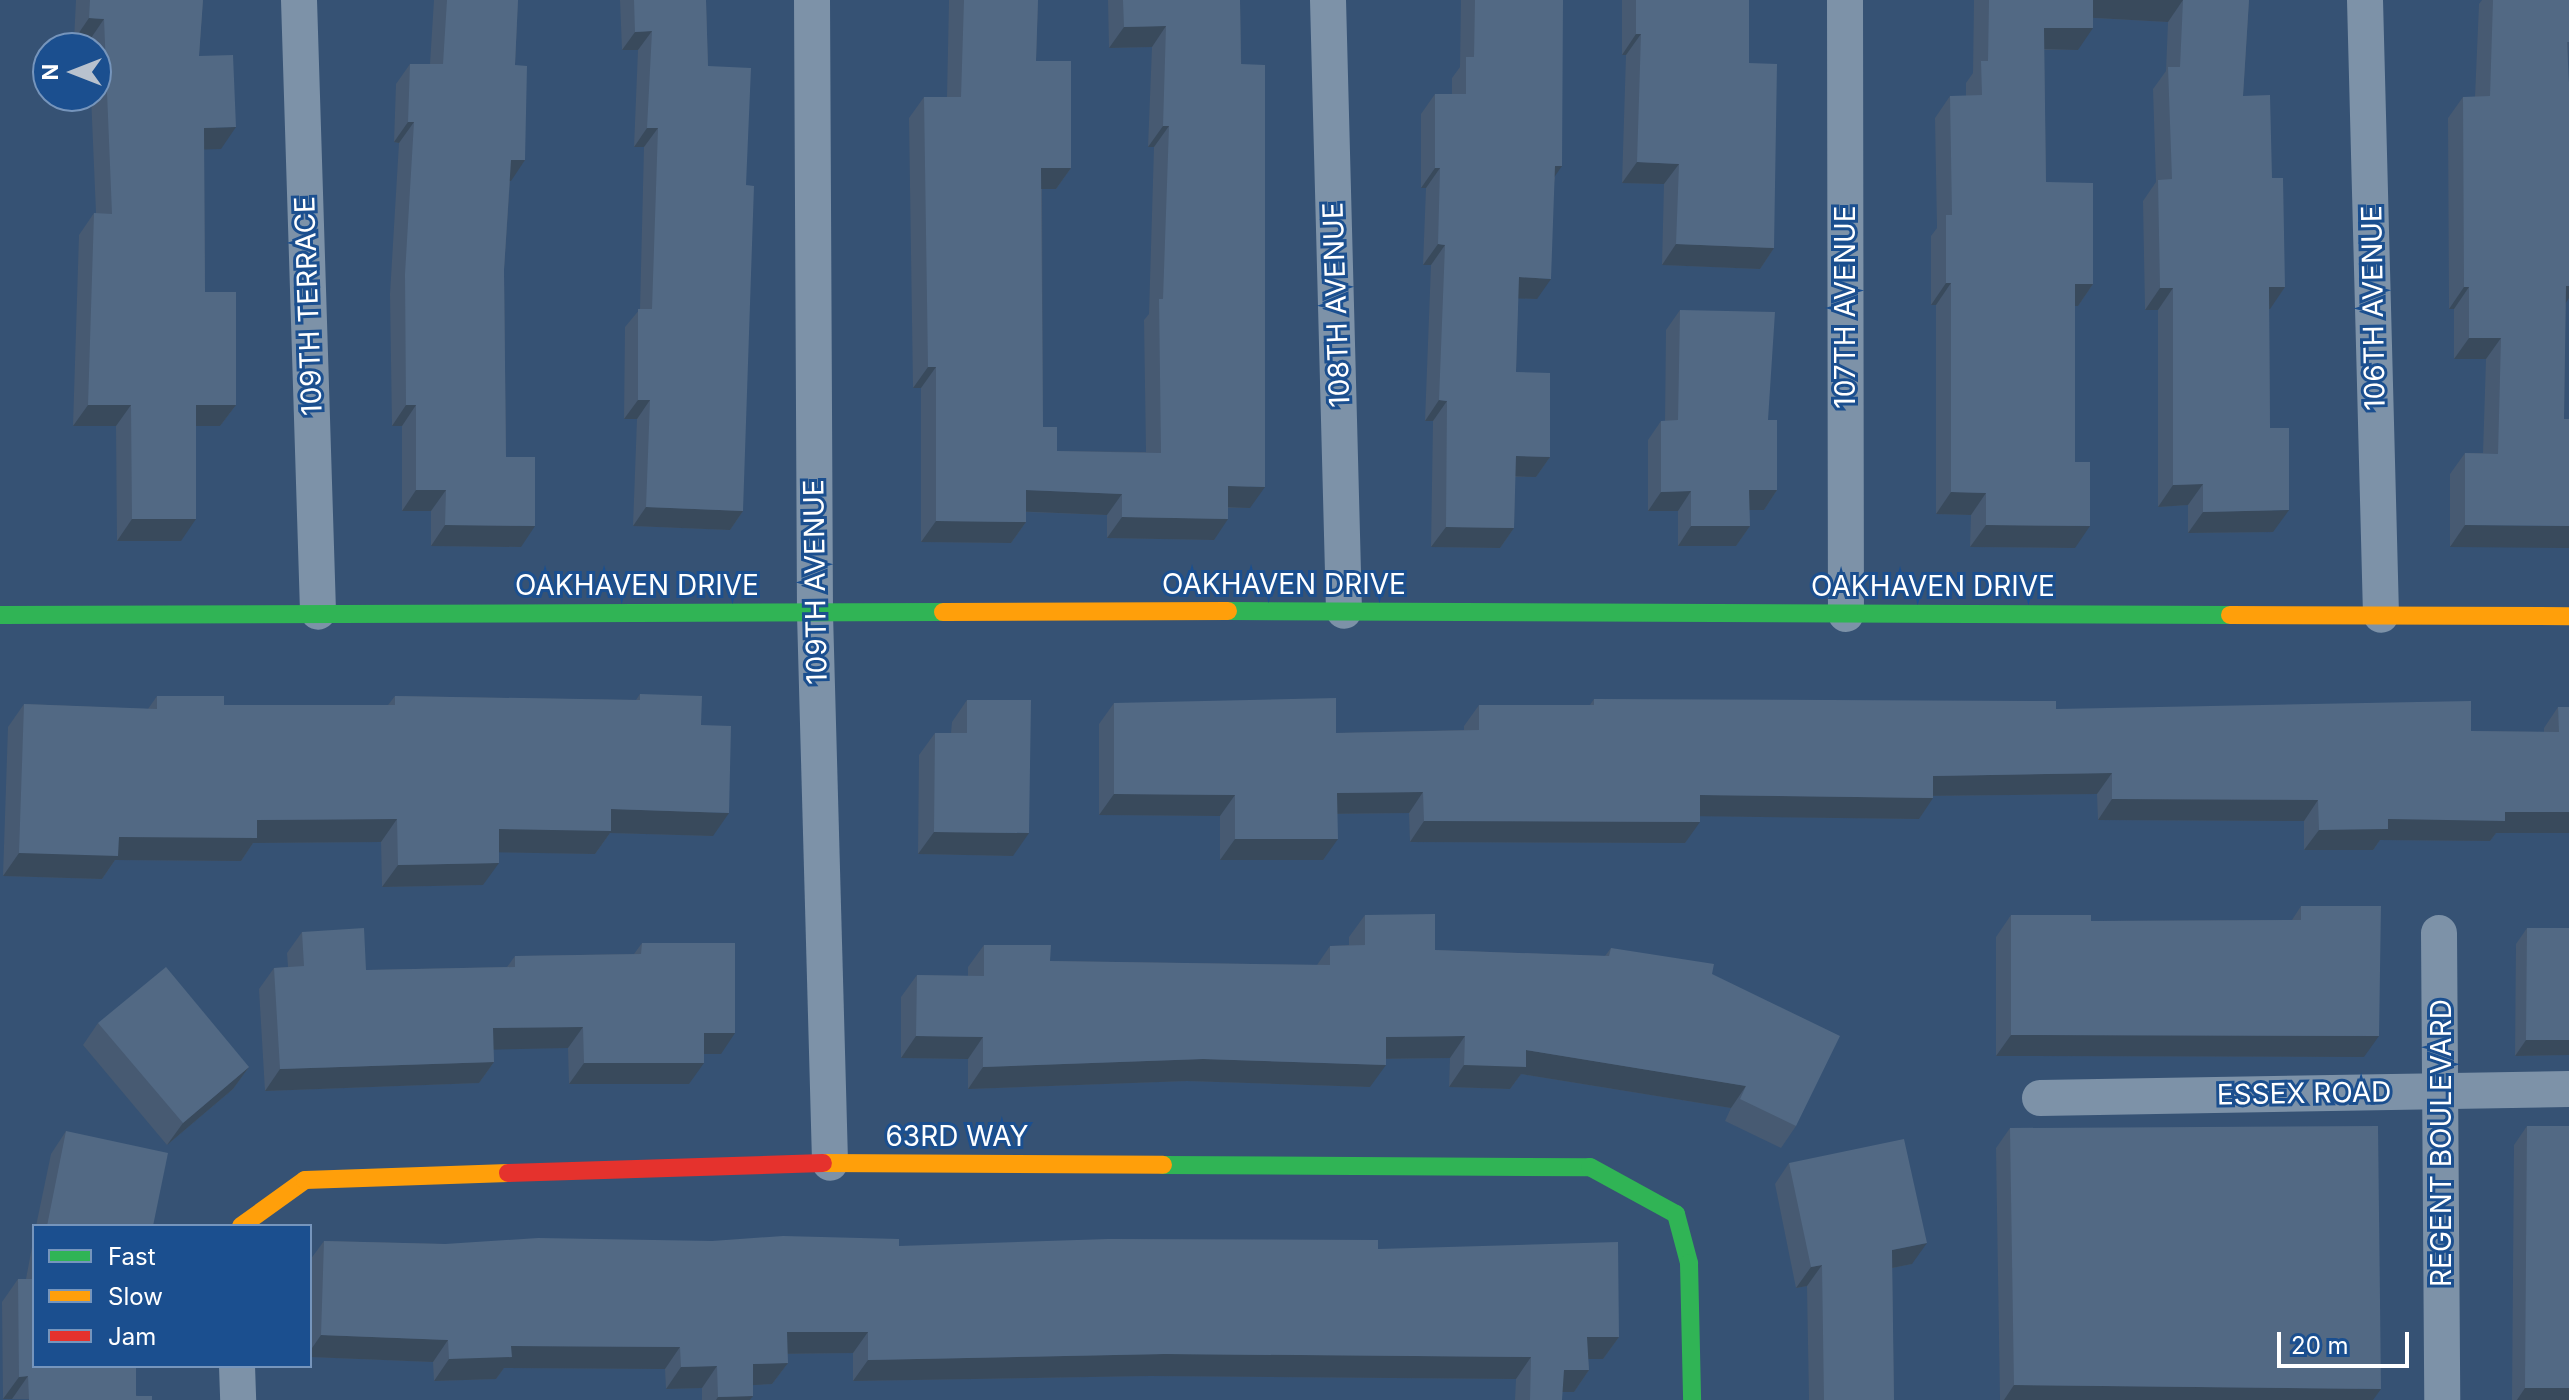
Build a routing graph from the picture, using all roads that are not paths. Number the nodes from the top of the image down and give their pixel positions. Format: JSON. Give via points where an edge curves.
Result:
{"nodes":[{"id":1,"x":299,"y":0,"type":"edge"},
{"id":2,"x":812,"y":0,"type":"edge"},
{"id":3,"x":1328,"y":0,"type":"edge"},
{"id":4,"x":1845,"y":0,"type":"edge"},
{"id":5,"x":2365,"y":0,"type":"edge"},
{"id":6,"x":1344,"y":611,"type":"junction"},
{"id":7,"x":318,"y":612,"type":"junction"},
{"id":8,"x":815,"y":614,"type":"junction"},
{"id":9,"x":1846,"y":614,"type":"junction"},
{"id":10,"x":0,"y":615,"type":"edge"},
{"id":11,"x":2381,"y":615,"type":"junction"},
{"id":12,"x":2569,"y":616,"type":"edge"},
{"id":13,"x":2439,"y":933,"type":"dead end"},
{"id":14,"x":2569,"y":1089,"type":"edge"},
{"id":15,"x":2442,"y":1090,"type":"junction"},
{"id":16,"x":2040,"y":1098,"type":"dead end"},
{"id":17,"x":830,"y":1163,"type":"junction"},
{"id":18,"x":244,"y":1224,"type":"edge"},
{"id":19,"x":237,"y":1368,"type":"edge"},
{"id":20,"x":238,"y":1400,"type":"edge"},
{"id":21,"x":1692,"y":1400,"type":"edge"},
{"id":22,"x":2442,"y":1400,"type":"edge"}],
"edges":[{"from":1,"to":7,"type":"street","name":"109TH TERRACE"},
{"from":2,"to":8,"type":"street","name":"109TH AVENUE"},
{"from":3,"to":6,"type":"street","name":"108TH AVENUE"},
{"from":4,"to":9,"type":"street","name":"107TH AVENUE"},
{"from":5,"to":11,"type":"street","name":"106TH AVENUE"},
{"from":6,"to":8,"type":"street","name":"OAKHAVEN DRIVE"},
{"from":6,"to":9,"type":"street","name":"OAKHAVEN DRIVE"},
{"from":7,"to":8,"type":"street","name":"OAKHAVEN DRIVE"},
{"from":7,"to":10,"type":"street","name":"OAKHAVEN DRIVE"},
{"from":8,"to":17,"type":"street","name":"109TH AVENUE"},
{"from":9,"to":11,"type":"street","name":"OAKHAVEN DRIVE"},
{"from":11,"to":12,"type":"street","name":"OAKHAVEN DRIVE"},
{"from":13,"to":15,"type":"street","name":"REGENT BOULEVARD"},
{"from":14,"to":15,"type":"street","name":"ESSEX ROAD"},
{"from":15,"to":16,"type":"street","name":"ESSEX ROAD"},
{"from":15,"to":22,"type":"street","name":"REGENT BOULEVARD"},
{"from":17,"to":18,"type":"street","name":"63RD WAY","via":[[305,1180]]},
{"from":17,"to":21,"type":"street","name":"63RD WAY","via":[[1590,1167],[1676,1214],[1689,1263]]},
{"from":19,"to":20,"type":"street"}]}
